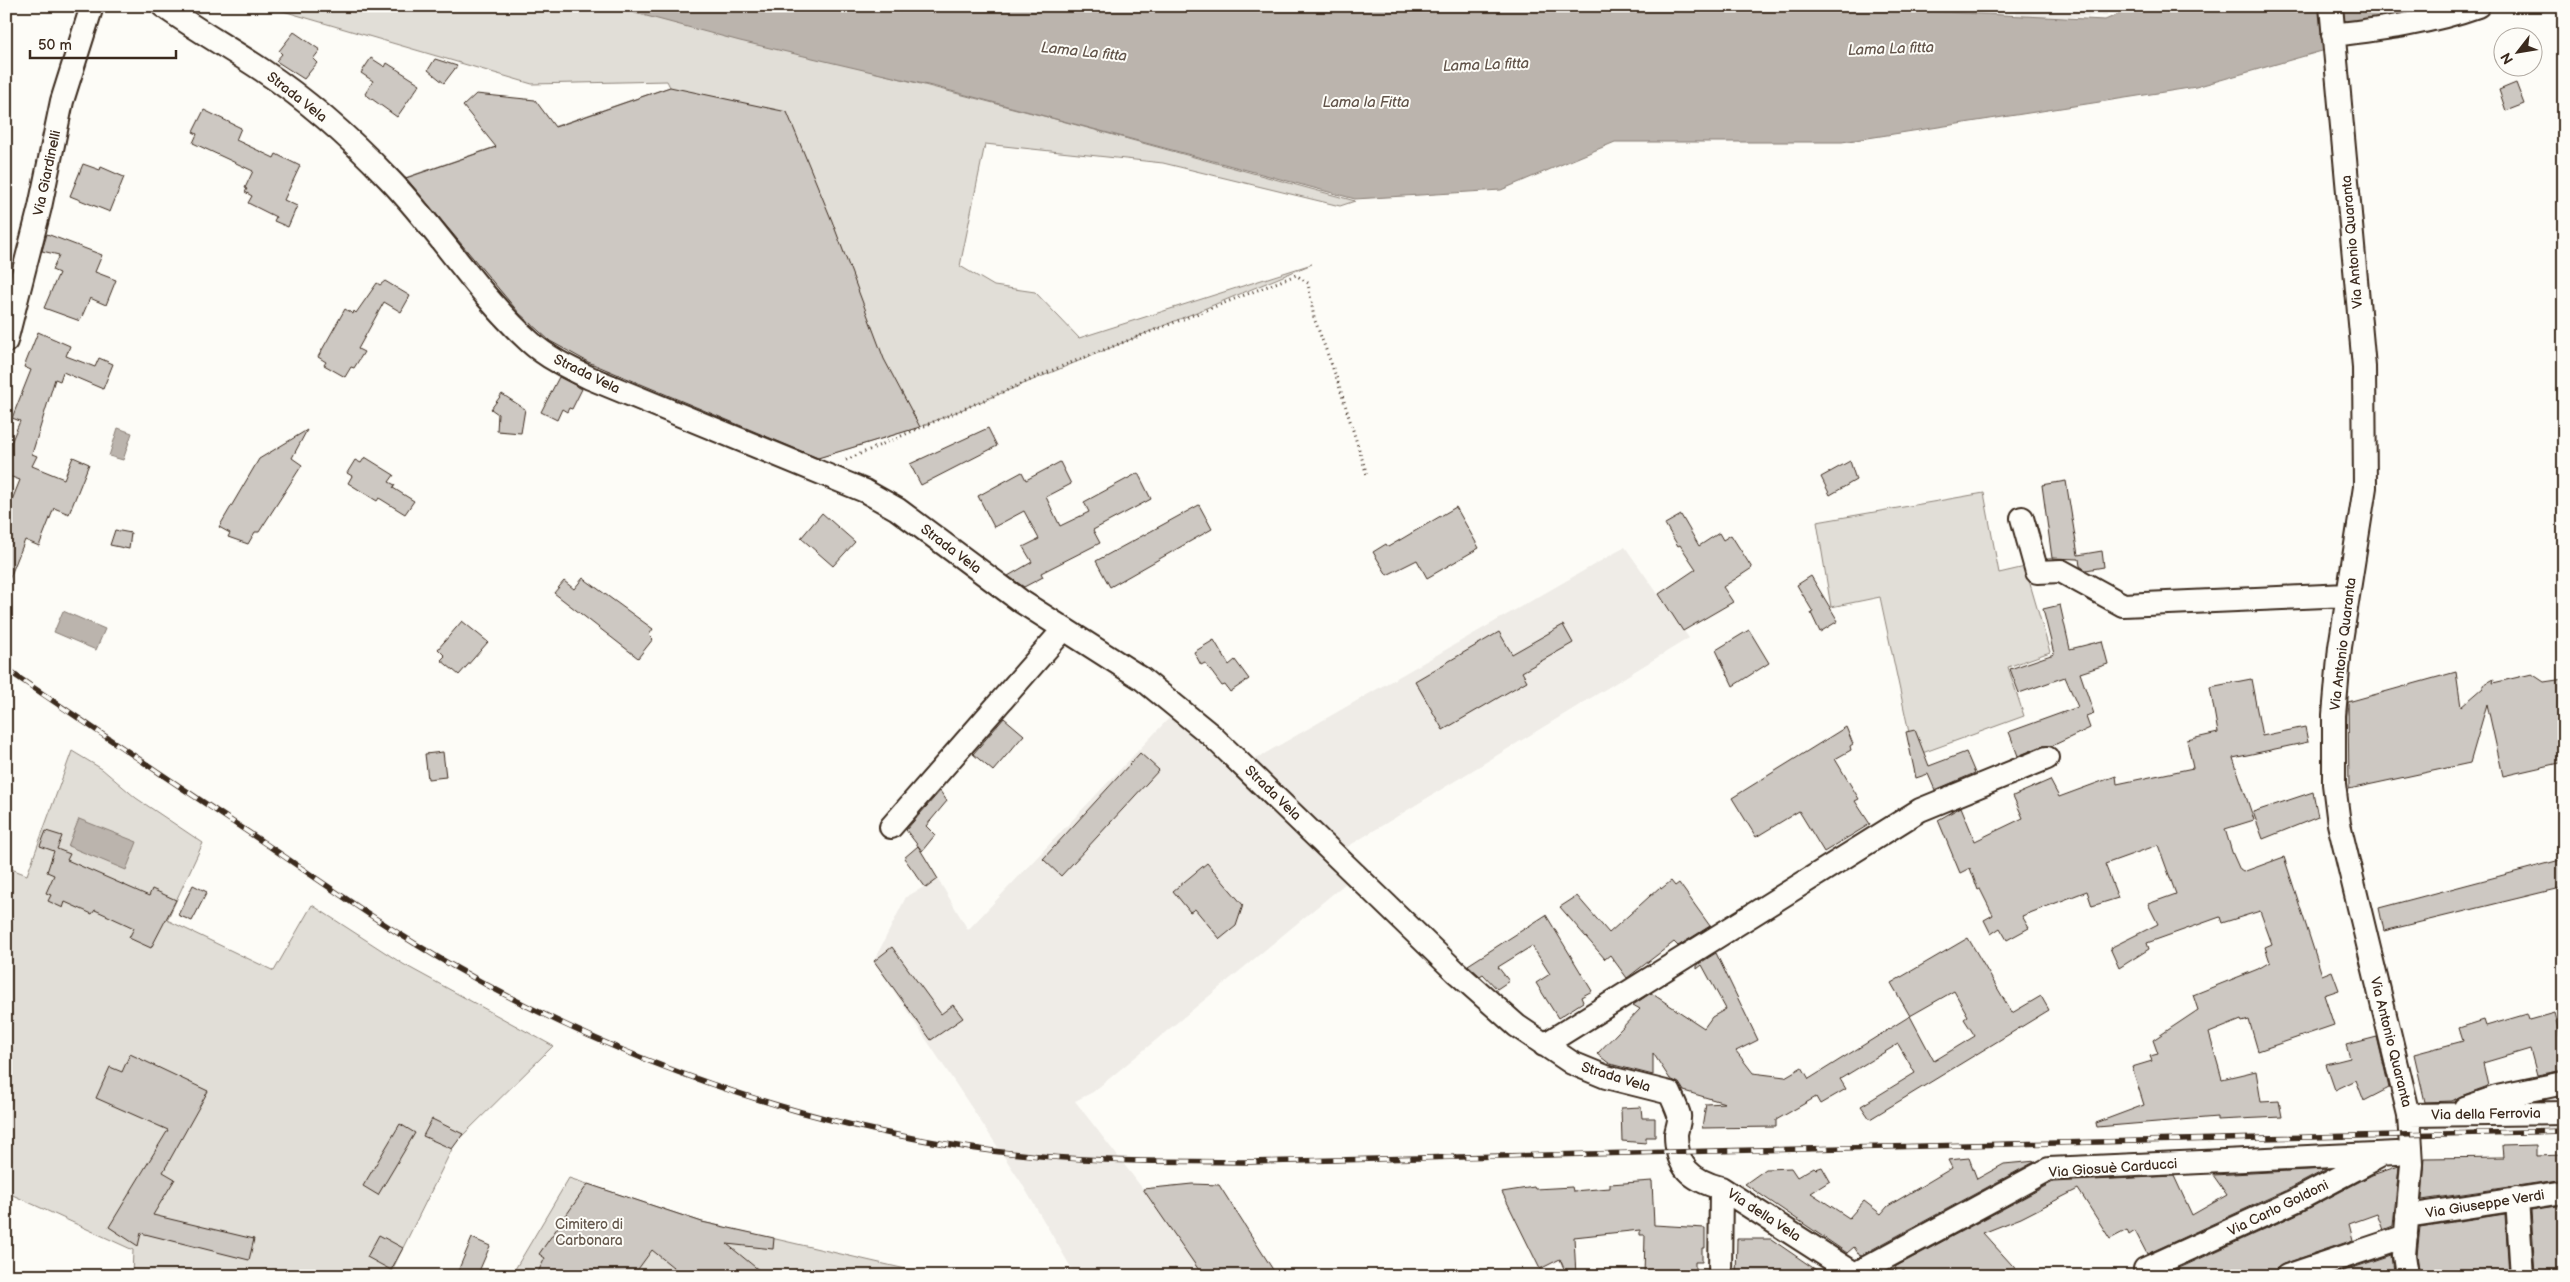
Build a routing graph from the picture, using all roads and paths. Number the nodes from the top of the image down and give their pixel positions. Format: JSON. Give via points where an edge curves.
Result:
{"nodes":[{"id":1,"x":92,"y":6,"type":"edge"},
{"id":2,"x":163,"y":6,"type":"edge"},
{"id":3,"x":870,"y":6,"type":"edge"},
{"id":4,"x":924,"y":6,"type":"edge"},
{"id":5,"x":2331,"y":6,"type":"edge"},
{"id":6,"x":2478,"y":6,"type":"edge"},
{"id":7,"x":2333,"y":35,"type":"junction"},
{"id":8,"x":6,"y":341,"type":"edge"},
{"id":9,"x":822,"y":472,"type":"junction"},
{"id":10,"x":1366,"y":475,"type":"dead end"},
{"id":11,"x":2022,"y":518,"type":"dead end"},
{"id":12,"x":2347,"y":596,"type":"junction"},
{"id":13,"x":1064,"y":629,"type":"junction"},
{"id":14,"x":2047,"y":758,"type":"dead end"},
{"id":15,"x":891,"y":827,"type":"dead end"},
{"id":16,"x":1544,"y":1045,"type":"junction"},
{"id":17,"x":2564,"y":1083,"type":"edge"},
{"id":18,"x":2564,"y":1112,"type":"edge"},
{"id":19,"x":2448,"y":1114,"type":"junction"},
{"id":20,"x":2409,"y":1115,"type":"junction"},
{"id":21,"x":1678,"y":1151,"type":"joint"},
{"id":22,"x":2404,"y":1151,"type":"junction"},
{"id":23,"x":1721,"y":1188,"type":"junction"},
{"id":24,"x":2564,"y":1192,"type":"edge"},
{"id":25,"x":2517,"y":1198,"type":"junction"},
{"id":26,"x":2406,"y":1226,"type":"junction"},
{"id":27,"x":2145,"y":1269,"type":"dead end"},
{"id":28,"x":1856,"y":1275,"type":"edge"},
{"id":29,"x":2404,"y":1275,"type":"edge"},
{"id":30,"x":1720,"y":1276,"type":"edge"},
{"id":31,"x":2287,"y":1276,"type":"edge"},
{"id":32,"x":2522,"y":1276,"type":"edge"}],
"edges":[{"from":1,"to":8,"type":"street","name":"Via Giardinelli","via":[[62,101],[40,207]]},
{"from":2,"to":9,"type":"street","name":"Strada Vela","via":[[192,28],[263,70],[336,128],[389,178],[529,342],[590,378]]},
{"from":3,"to":4,"type":"path","via":[[907,12]]},
{"from":5,"to":7,"type":"street","name":"Via Antonio Quaranta"},
{"from":6,"to":7,"type":"street","via":[[2453,15],[2400,26]]},
{"from":7,"to":12,"type":"street","name":"Via Antonio Quaranta","via":[[2364,367],[2365,487]]},
{"from":9,"to":10,"type":"path","via":[[1060,366],[1296,275],[1308,283],[1314,318],[1337,379]]},
{"from":9,"to":13,"type":"street","name":"Strada Vela","via":[[897,509],[1022,602]]},
{"from":11,"to":12,"type":"street","via":[[2037,572],[2061,571],[2123,605]]},
{"from":12,"to":20,"type":"street","name":"Via Antonio Quaranta","via":[[2334,715],[2334,784],[2338,816]]},
{"from":13,"to":15,"type":"street"},
{"from":13,"to":16,"type":"street","name":"Strada Vela","via":[[1141,678],[1211,735],[1454,971]]},
{"from":14,"to":16,"type":"street","via":[[1920,810]]},
{"from":16,"to":21,"type":"street","name":"Strada Vela","via":[[1572,1064],[1606,1077],[1670,1093],[1679,1116]]},
{"from":17,"to":19,"type":"street","via":[[2497,1097]]},
{"from":18,"to":19,"type":"street","name":"Via della Ferrovia"},
{"from":19,"to":20,"type":"street","name":"Via della Ferrovia"},
{"from":20,"to":22,"type":"street","name":"Via Antonio Quaranta"},
{"from":21,"to":23,"type":"street","name":"Via della Vela","via":[[1686,1171],[1707,1184]]},
{"from":22,"to":26,"type":"street","name":"Via Antonio Quaranta","via":[[2412,1164]]},
{"from":22,"to":27,"type":"street","name":"Via Carlo Goldoni","via":[[2382,1155],[2297,1200]]},
{"from":22,"to":28,"type":"street","name":"Via Giosuè Carducci","via":[[2049,1169]]},
{"from":23,"to":28,"type":"street","name":"Via della Vela"},
{"from":23,"to":30,"type":"street"},
{"from":24,"to":25,"type":"street","name":"Via Giuseppe Verdi"},
{"from":25,"to":26,"type":"street","name":"Via Giuseppe Verdi"},
{"from":25,"to":32,"type":"street"},
{"from":26,"to":29,"type":"street","name":"Via Antonio Quaranta"},
{"from":26,"to":31,"type":"street","name":"Via Giuseppe Verdi"}]}
